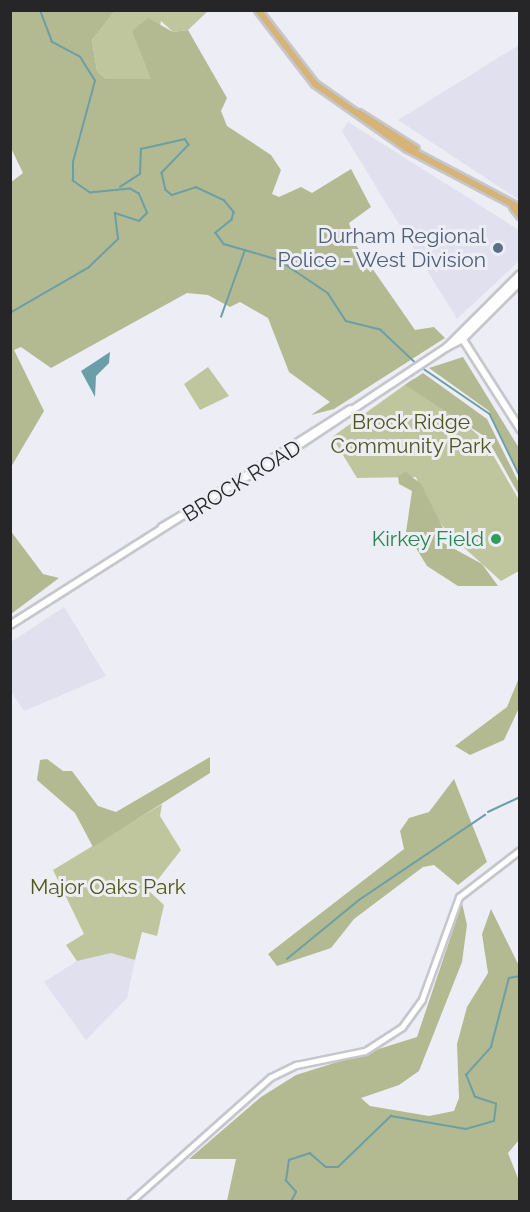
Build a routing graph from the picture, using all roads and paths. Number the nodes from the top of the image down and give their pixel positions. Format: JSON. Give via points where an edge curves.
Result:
{"nodes":[{"id":1,"x":258,"y":10,"type":"edge"},
{"id":2,"x":516,"y":207,"type":"edge"},
{"id":3,"x":519,"y":216,"type":"edge"},
{"id":4,"x":519,"y":274,"type":"edge"},
{"id":5,"x":519,"y":282,"type":"edge"},
{"id":6,"x":462,"y":337,"type":"junction"},
{"id":7,"x":350,"y":410,"type":"junction"},
{"id":8,"x":519,"y":429,"type":"edge"},
{"id":9,"x":290,"y":444,"type":"junction"},
{"id":10,"x":287,"y":453,"type":"junction"},
{"id":11,"x":162,"y":527,"type":"junction"},
{"id":12,"x":10,"y":625,"type":"edge"},
{"id":13,"x":519,"y":850,"type":"edge"},
{"id":14,"x":130,"y":1202,"type":"edge"}],
"edges":[{"from":1,"to":2,"type":"main road","via":[[315,84],[416,150]]},
{"from":2,"to":3,"type":"main road"},
{"from":4,"to":6,"type":"main road","name":"BROCK ROAD"},
{"from":5,"to":6,"type":"main road","name":"BROCK ROAD"},
{"from":6,"to":7,"type":"main road","name":"BROCK ROAD"},
{"from":6,"to":8,"type":"main road"},
{"from":7,"to":9,"type":"main road","name":"BROCK ROAD"},
{"from":7,"to":10,"type":"main road","name":"BROCK ROAD"},
{"from":9,"to":10,"type":"main road"},
{"from":9,"to":11,"type":"main road","name":"BROCK ROAD"},
{"from":10,"to":11,"type":"main road","name":"BROCK ROAD"},
{"from":11,"to":12,"type":"main road","name":"BROCK ROAD"},
{"from":13,"to":14,"type":"street","via":[[459,897],[422,999],[402,1028],[365,1051],[296,1065],[271,1077]]}]}
